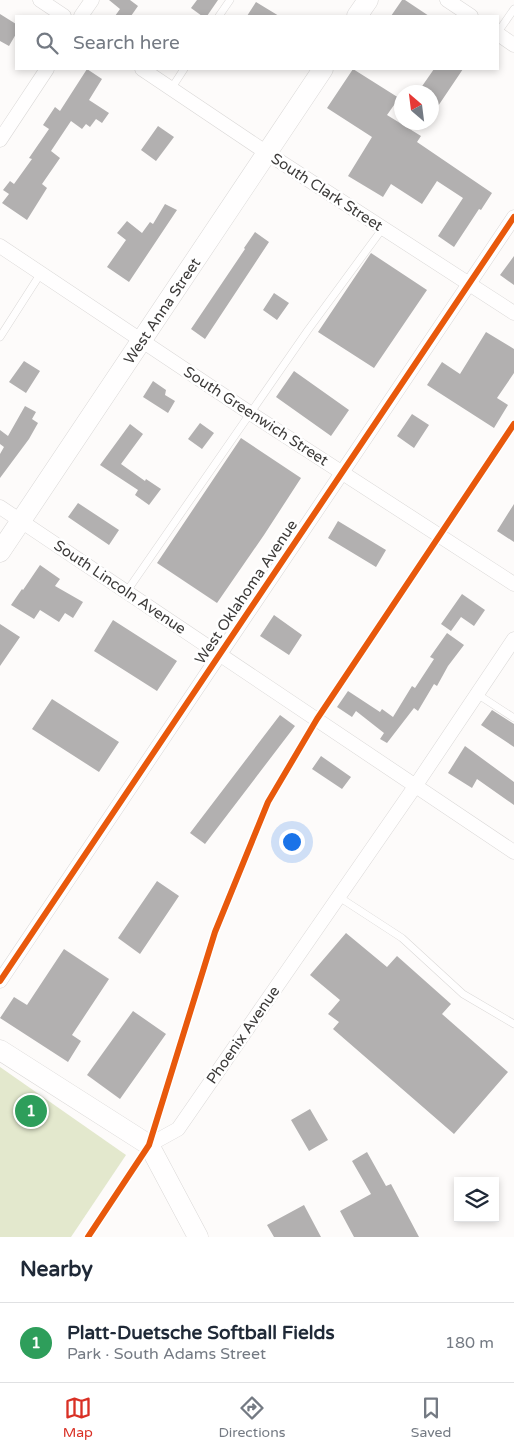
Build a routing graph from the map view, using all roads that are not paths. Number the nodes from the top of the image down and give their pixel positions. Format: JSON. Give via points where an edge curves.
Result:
{"nodes":[{"id":1,"x":40,"y":0,"type":"edge"},
{"id":2,"x":92,"y":0,"type":"edge"},
{"id":3,"x":230,"y":0,"type":"edge"},
{"id":4,"x":368,"y":0,"type":"edge"},
{"id":5,"x":446,"y":0,"type":"edge"},
{"id":6,"x":514,"y":8,"type":"edge"},
{"id":7,"x":62,"y":15,"type":"edge"},
{"id":8,"x":82,"y":15,"type":"edge"},
{"id":9,"x":220,"y":15,"type":"edge"},
{"id":10,"x":358,"y":15,"type":"edge"},
{"id":11,"x":469,"y":15,"type":"edge"},
{"id":12,"x":499,"y":31,"type":"edge"},
{"id":13,"x":499,"y":34,"type":"edge"},
{"id":14,"x":514,"y":45,"type":"edge"},
{"id":15,"x":46,"y":70,"type":"edge"},
{"id":16,"x":144,"y":70,"type":"edge"},
{"id":17,"x":183,"y":70,"type":"edge"},
{"id":18,"x":322,"y":70,"type":"edge"},
{"id":19,"x":171,"y":88,"type":"junction"},
{"id":20,"x":0,"y":140,"type":"edge"},
{"id":21,"x":267,"y":153,"type":"junction"},
{"id":22,"x":514,"y":217,"type":"edge"},
{"id":23,"x":383,"y":228,"type":"junction"},
{"id":24,"x":0,"y":246,"type":"edge"},
{"id":25,"x":41,"y":273,"type":"junction"},
{"id":26,"x":469,"y":284,"type":"junction"},
{"id":27,"x":514,"y":313,"type":"edge"},
{"id":28,"x":0,"y":337,"type":"edge"},
{"id":29,"x":141,"y":341,"type":"junction"},
{"id":30,"x":250,"y":413,"type":"junction"},
{"id":31,"x":341,"y":472,"type":"junction"},
{"id":32,"x":0,"y":507,"type":"edge"},
{"id":33,"x":21,"y":520,"type":"junction"},
{"id":34,"x":0,"y":552,"type":"edge"},
{"id":35,"x":514,"y":584,"type":"edge"},
{"id":36,"x":127,"y":591,"type":"junction"},
{"id":37,"x":514,"y":639,"type":"edge"},
{"id":38,"x":220,"y":653,"type":"junction"},
{"id":39,"x":477,"y":694,"type":"junction"},
{"id":40,"x":514,"y":718,"type":"edge"},
{"id":41,"x":416,"y":785,"type":"junction"},
{"id":42,"x":514,"y":852,"type":"edge"},
{"id":43,"x":339,"y":897,"type":"junction"},
{"id":44,"x":0,"y":981,"type":"edge"},
{"id":45,"x":514,"y":1024,"type":"edge"},
{"id":46,"x":0,"y":1050,"type":"edge"},
{"id":47,"x":149,"y":1145,"type":"junction"},
{"id":48,"x":198,"y":1237,"type":"edge"}],
"edges":[{"from":1,"to":7,"type":"street"},
{"from":2,"to":8,"type":"street"},
{"from":3,"to":9,"type":"lane"},
{"from":4,"to":10,"type":"main road"},
{"from":5,"to":11,"type":"street"},
{"from":6,"to":12,"type":"lane"},
{"from":13,"to":14,"type":"street"},
{"from":15,"to":20,"type":"street"},
{"from":16,"to":19,"type":"street","name":"South Clark Street"},
{"from":17,"to":19,"type":"lane"},
{"from":18,"to":21,"type":"main road","name":"West Anna Street"},
{"from":19,"to":21,"type":"street","name":"South Clark Street"},
{"from":21,"to":23,"type":"street","name":"South Clark Street"},
{"from":21,"to":29,"type":"main road","name":"West Anna Street"},
{"from":22,"to":26,"type":"street","name":"West Oklahoma Avenue"},
{"from":23,"to":26,"type":"street","name":"South Clark Street"},
{"from":23,"to":30,"type":"lane"},
{"from":24,"to":25,"type":"street","name":"South Greenwich Street"},
{"from":25,"to":28,"type":"lane"},
{"from":25,"to":29,"type":"street","name":"South Greenwich Street"},
{"from":26,"to":27,"type":"street","name":"South Clark Street"},
{"from":26,"to":31,"type":"street","name":"West Oklahoma Avenue"},
{"from":29,"to":30,"type":"street","name":"South Greenwich Street"},
{"from":29,"to":33,"type":"main road","name":"West Anna Street"},
{"from":30,"to":31,"type":"street","name":"South Greenwich Street"},
{"from":30,"to":36,"type":"lane"},
{"from":31,"to":35,"type":"street","name":"South Greenwich Street"},
{"from":31,"to":38,"type":"street","name":"West Oklahoma Avenue"},
{"from":32,"to":33,"type":"street","name":"South Lincoln Avenue"},
{"from":33,"to":34,"type":"main road","name":"West Anna Street"},
{"from":33,"to":36,"type":"street","name":"South Lincoln Avenue"},
{"from":36,"to":38,"type":"street","name":"South Lincoln Avenue"},
{"from":37,"to":39,"type":"street","name":"Phoenix Avenue"},
{"from":38,"to":41,"type":"street","name":"South Lincoln Avenue"},
{"from":38,"to":44,"type":"street","name":"West Oklahoma Avenue"},
{"from":39,"to":40,"type":"lane"},
{"from":39,"to":41,"type":"street","name":"Phoenix Avenue"},
{"from":41,"to":42,"type":"street","name":"South Lincoln Avenue"},
{"from":41,"to":43,"type":"street","name":"Phoenix Avenue"},
{"from":43,"to":45,"type":"lane","via":[[402,938],[463,994]]},
{"from":43,"to":47,"type":"street","name":"Phoenix Avenue","via":[[178,1129]]},
{"from":46,"to":47,"type":"main road"},
{"from":47,"to":48,"type":"main road"}]}
